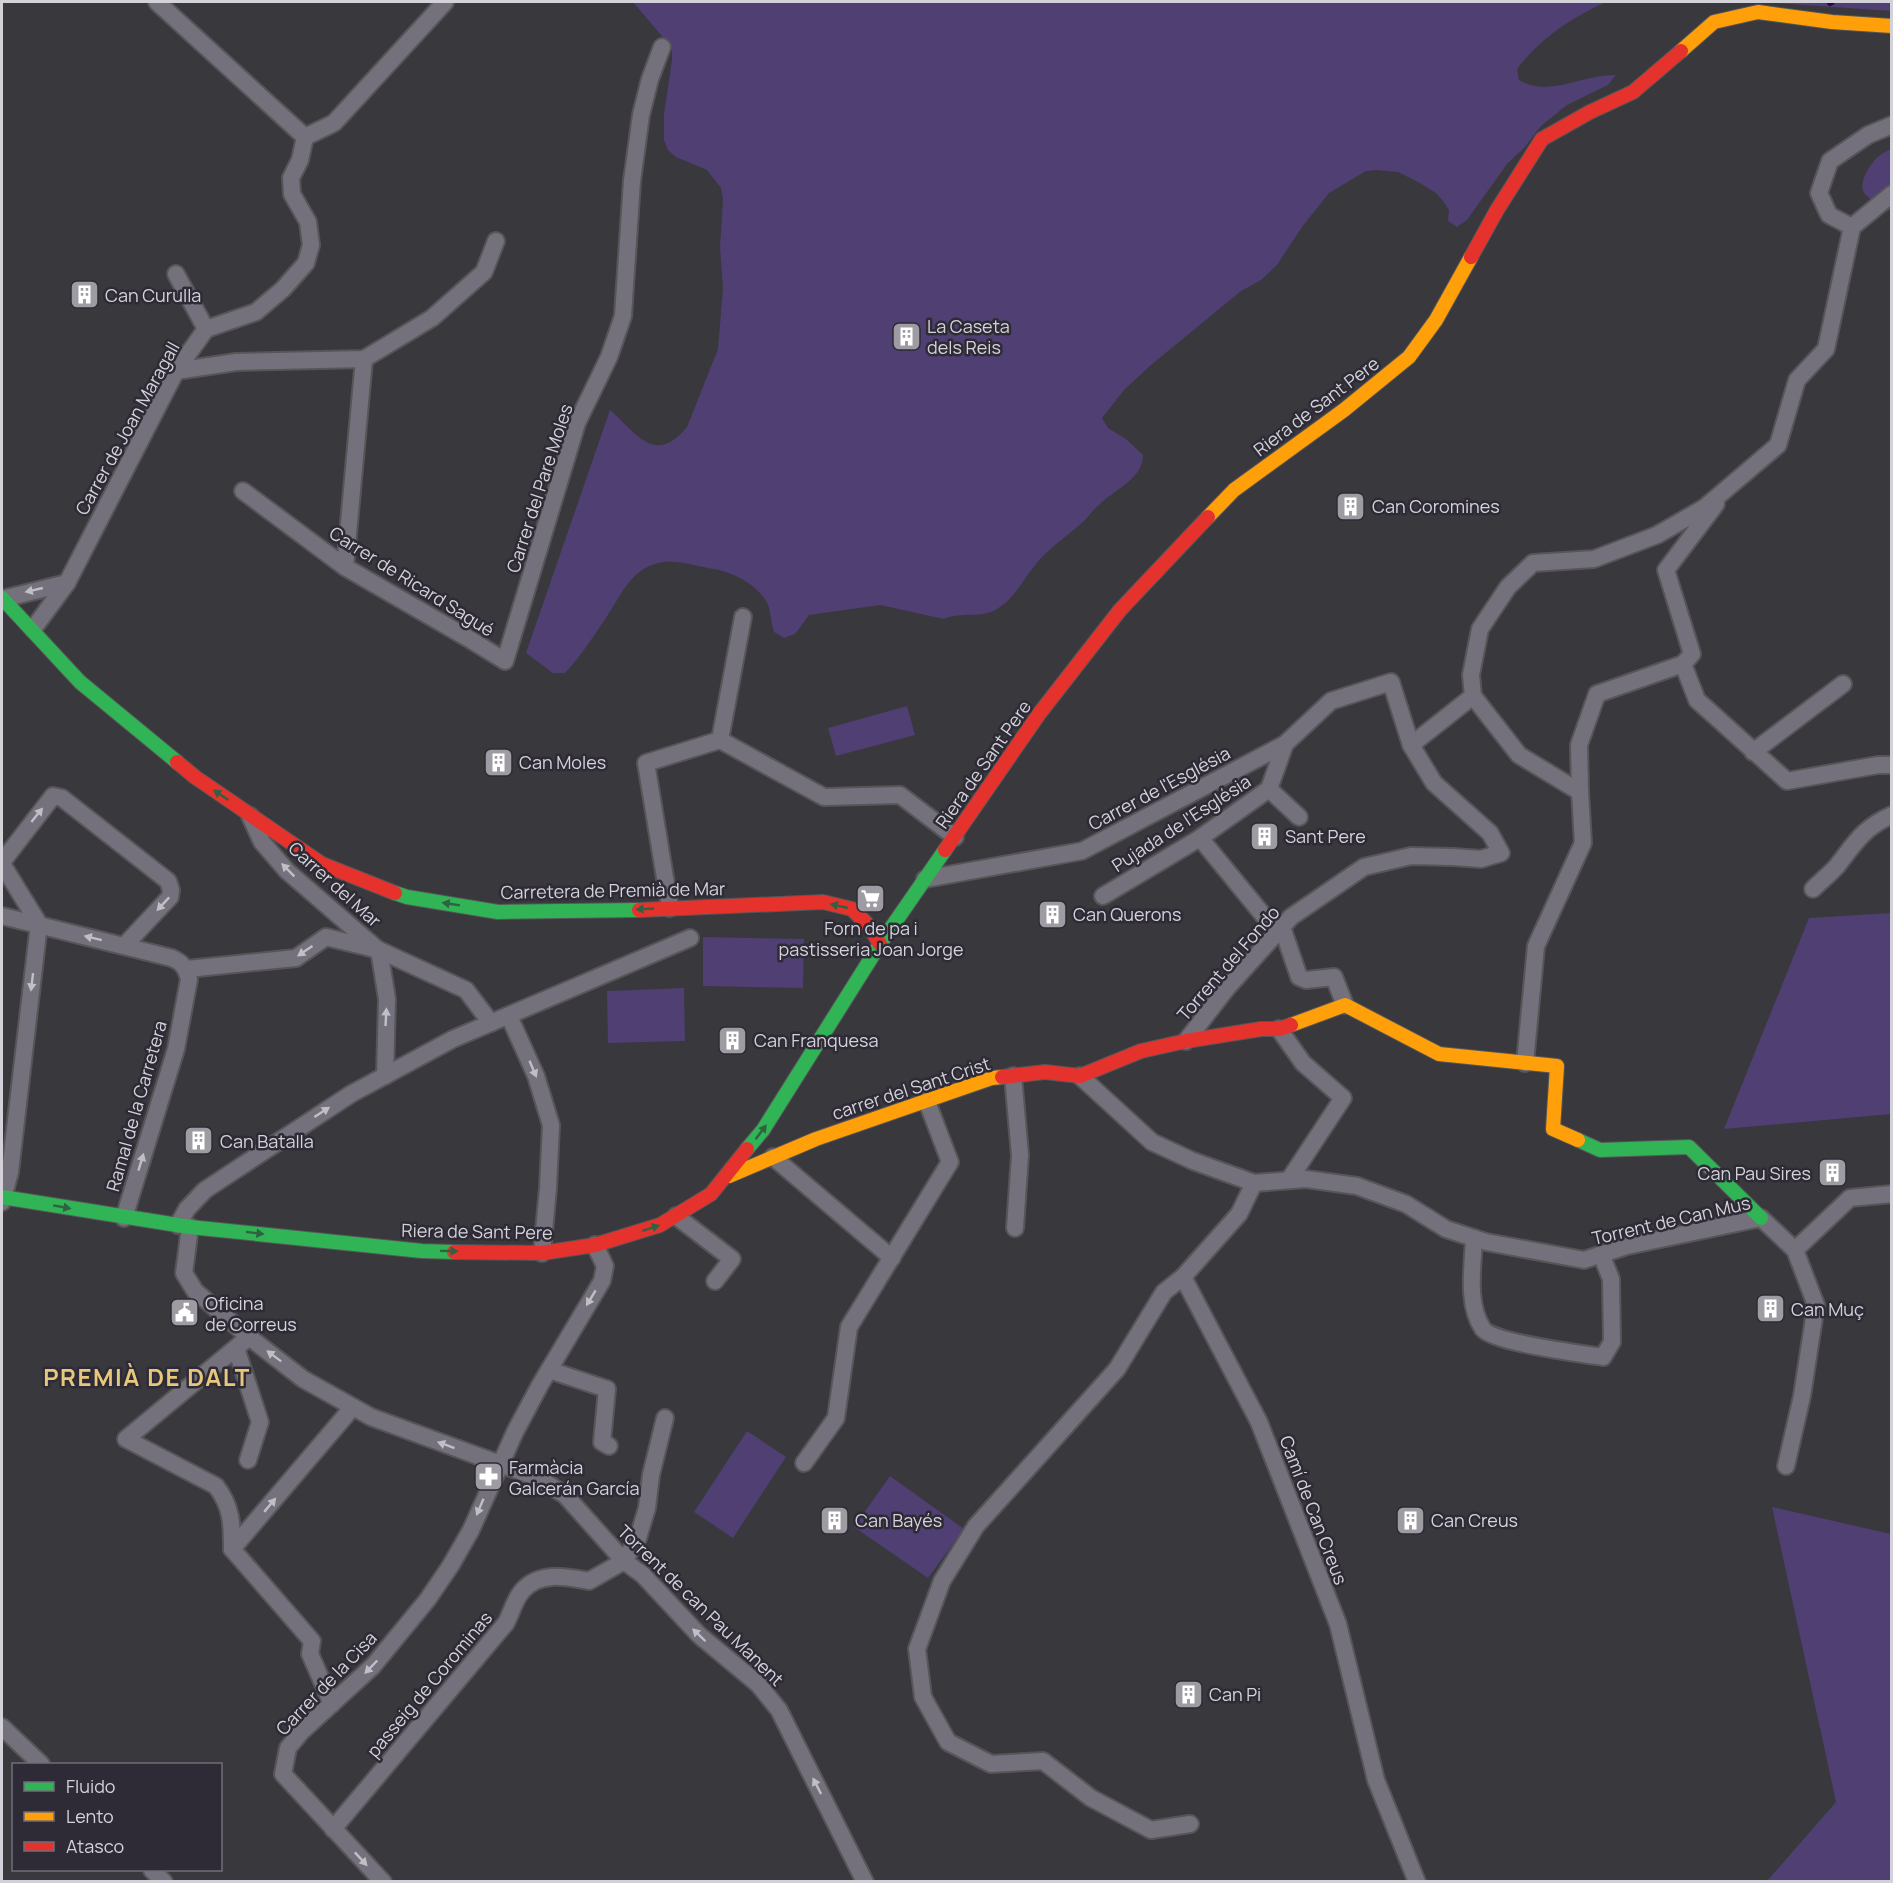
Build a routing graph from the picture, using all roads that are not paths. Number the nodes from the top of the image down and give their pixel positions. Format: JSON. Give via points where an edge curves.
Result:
{"nodes":[{"id":1,"x":156,"y":2,"type":"edge"},
{"id":2,"x":445,"y":2,"type":"edge"},
{"id":3,"x":1892,"y":26,"type":"edge"},
{"id":4,"x":662,"y":47,"type":"dead end"},
{"id":5,"x":1892,"y":125,"type":"edge"},
{"id":6,"x":305,"y":137,"type":"junction"},
{"id":7,"x":1892,"y":194,"type":"edge"},
{"id":8,"x":1852,"y":227,"type":"junction"},
{"id":9,"x":496,"y":241,"type":"dead end"},
{"id":10,"x":176,"y":274,"type":"dead end"},
{"id":11,"x":206,"y":329,"type":"junction"},
{"id":12,"x":364,"y":359,"type":"junction"},
{"id":13,"x":176,"y":371,"type":"junction"},
{"id":14,"x":1729,"y":487,"type":"junction"},
{"id":15,"x":243,"y":491,"type":"dead end"},
{"id":16,"x":345,"y":567,"type":"junction"},
{"id":17,"x":67,"y":583,"type":"junction"},
{"id":18,"x":2,"y":598,"type":"edge"},
{"id":19,"x":743,"y":617,"type":"dead end"},
{"id":20,"x":35,"y":632,"type":"junction"},
{"id":21,"x":505,"y":661,"type":"joint"},
{"id":22,"x":1683,"y":664,"type":"junction"},
{"id":23,"x":1391,"y":682,"type":"joint"},
{"id":24,"x":1844,"y":684,"type":"dead end"},
{"id":25,"x":1473,"y":696,"type":"junction"},
{"id":26,"x":720,"y":740,"type":"junction"},
{"id":27,"x":1285,"y":744,"type":"junction"},
{"id":28,"x":1411,"y":745,"type":"junction"},
{"id":29,"x":1753,"y":752,"type":"junction"},
{"id":30,"x":1892,"y":765,"type":"edge"},
{"id":31,"x":1269,"y":789,"type":"junction"},
{"id":32,"x":1580,"y":792,"type":"junction"},
{"id":33,"x":249,"y":814,"type":"junction"},
{"id":34,"x":1892,"y":815,"type":"edge"},
{"id":35,"x":1299,"y":816,"type":"dead end"},
{"id":36,"x":955,"y":837,"type":"junction"},
{"id":37,"x":1200,"y":838,"type":"junction"},
{"id":38,"x":2,"y":863,"type":"edge"},
{"id":39,"x":925,"y":879,"type":"junction"},
{"id":40,"x":1813,"y":889,"type":"dead end"},
{"id":41,"x":1103,"y":896,"type":"dead end"},
{"id":42,"x":670,"y":908,"type":"junction"},
{"id":43,"x":2,"y":916,"type":"edge"},
{"id":44,"x":39,"y":924,"type":"junction"},
{"id":45,"x":1280,"y":929,"type":"junction"},
{"id":46,"x":690,"y":938,"type":"dead end"},
{"id":47,"x":880,"y":944,"type":"junction"},
{"id":48,"x":123,"y":946,"type":"junction"},
{"id":49,"x":379,"y":950,"type":"junction"},
{"id":50,"x":187,"y":969,"type":"junction"},
{"id":51,"x":1345,"y":1005,"type":"junction"},
{"id":52,"x":510,"y":1016,"type":"junction"},
{"id":53,"x":491,"y":1023,"type":"junction"},
{"id":54,"x":1279,"y":1029,"type":"junction"},
{"id":55,"x":1186,"y":1041,"type":"junction"},
{"id":56,"x":1525,"y":1063,"type":"junction"},
{"id":57,"x":385,"y":1076,"type":"junction"},
{"id":58,"x":1013,"y":1076,"type":"junction"},
{"id":59,"x":1080,"y":1076,"type":"junction"},
{"id":60,"x":926,"y":1099,"type":"junction"},
{"id":61,"x":773,"y":1157,"type":"junction"},
{"id":62,"x":724,"y":1178,"type":"junction"},
{"id":63,"x":1289,"y":1180,"type":"junction"},
{"id":64,"x":1254,"y":1183,"type":"junction"},
{"id":65,"x":1892,"y":1194,"type":"edge"},
{"id":66,"x":2,"y":1199,"type":"edge"},
{"id":67,"x":676,"y":1216,"type":"junction"},
{"id":68,"x":124,"y":1218,"type":"junction"},
{"id":69,"x":1761,"y":1218,"type":"junction"},
{"id":70,"x":184,"y":1226,"type":"junction"},
{"id":71,"x":1015,"y":1228,"type":"dead end"},
{"id":72,"x":1474,"y":1238,"type":"junction"},
{"id":73,"x":595,"y":1245,"type":"junction"},
{"id":74,"x":1795,"y":1250,"type":"junction"},
{"id":75,"x":542,"y":1252,"type":"junction"},
{"id":76,"x":1601,"y":1254,"type":"junction"},
{"id":77,"x":892,"y":1257,"type":"junction"},
{"id":78,"x":1183,"y":1277,"type":"junction"},
{"id":79,"x":715,"y":1281,"type":"dead end"},
{"id":80,"x":243,"y":1343,"type":"junction"},
{"id":81,"x":549,"y":1370,"type":"junction"},
{"id":82,"x":352,"y":1408,"type":"junction"},
{"id":83,"x":665,"y":1418,"type":"dead end"},
{"id":84,"x":609,"y":1446,"type":"dead end"},
{"id":85,"x":248,"y":1460,"type":"dead end"},
{"id":86,"x":804,"y":1463,"type":"dead end"},
{"id":87,"x":501,"y":1464,"type":"junction"},
{"id":88,"x":1786,"y":1466,"type":"dead end"},
{"id":89,"x":232,"y":1550,"type":"junction"},
{"id":90,"x":624,"y":1561,"type":"junction"},
{"id":91,"x":332,"y":1704,"type":"junction"},
{"id":92,"x":2,"y":1727,"type":"edge"},
{"id":93,"x":40,"y":1763,"type":"edge"},
{"id":94,"x":1190,"y":1824,"type":"dead end"},
{"id":95,"x":333,"y":1829,"type":"junction"},
{"id":96,"x":383,"y":1881,"type":"edge"},
{"id":97,"x":865,"y":1881,"type":"edge"},
{"id":98,"x":1417,"y":1881,"type":"edge"}],
"edges":[{"from":1,"to":6,"type":"street"},
{"from":2,"to":6,"type":"street","via":[[334,123]]},
{"from":3,"to":36,"type":"street","name":"Riera de Sant Pere","via":[[1758,12],[1714,22],[1634,92],[1542,139],[1436,320],[1409,357],[1234,490],[1120,610],[1039,714]]},
{"from":4,"to":21,"type":"street","name":"Carrer del Pare Moles","via":[[641,114],[632,181],[623,316],[578,423]]},
{"from":5,"to":8,"type":"street","via":[[1868,135],[1830,161],[1819,193],[1829,215]]},
{"from":6,"to":11,"type":"street","via":[[291,178],[292,194],[308,222],[311,245],[306,263],[256,312]]},
{"from":7,"to":8,"type":"street"},
{"from":8,"to":14,"type":"street","via":[[1826,349],[1797,380],[1778,445]]},
{"from":9,"to":12,"type":"street","via":[[484,272],[432,318]]},
{"from":10,"to":11,"type":"street"},
{"from":11,"to":13,"type":"street","name":"Carrer de Joan Maragall"},
{"from":12,"to":13,"type":"street","via":[[236,362]]},
{"from":12,"to":16,"type":"street"},
{"from":13,"to":17,"type":"street","name":"Carrer de Joan Maragall"},
{"from":14,"to":22,"type":"street","via":[[1666,570],[1692,654]]},
{"from":14,"to":25,"type":"street","via":[[1704,508],[1657,535],[1594,559],[1533,563],[1508,587],[1480,629],[1471,675]]},
{"from":15,"to":16,"type":"street","name":"Carrer de Ricard Sagué"},
{"from":16,"to":21,"type":"street","name":"Carrer de Ricard Sagué"},
{"from":17,"to":18,"type":"street","one_way":true},
{"from":17,"to":20,"type":"street","name":"Carrer de Joan Maragall"},
{"from":18,"to":20,"type":"street","name":"Carretera de Premià de Mar"},
{"from":19,"to":26,"type":"street"},
{"from":33,"to":20,"type":"street","name":"Carretera de Premià de Mar","one_way":true,"via":[[195,777],[80,681]]},
{"from":22,"to":29,"type":"street","via":[[1697,700]]},
{"from":22,"to":32,"type":"street","via":[[1597,694],[1579,745]]},
{"from":23,"to":27,"type":"street","name":"Carrer de l'Església","via":[[1330,701]]},
{"from":23,"to":28,"type":"street","name":"Torrent del Fondo"},
{"from":24,"to":29,"type":"street"},
{"from":25,"to":28,"type":"street"},
{"from":25,"to":32,"type":"street","via":[[1519,755]]},
{"from":26,"to":36,"type":"street","via":[[824,796],[900,795]]},
{"from":26,"to":42,"type":"street","via":[[646,763]]},
{"from":27,"to":31,"type":"street","name":"Pujada de l'Església"},
{"from":27,"to":39,"type":"street","name":"Carrer de l'Església","via":[[1082,852]]},
{"from":28,"to":45,"type":"street","name":"Torrent del Fondo","via":[[1434,783],[1490,833],[1501,853],[1481,860],[1411,856],[1364,867],[1291,917]]},
{"from":29,"to":30,"type":"street","via":[[1787,781]]},
{"from":31,"to":35,"type":"street"},
{"from":31,"to":37,"type":"street","name":"Pujada de l'Església"},
{"from":32,"to":56,"type":"street","via":[[1583,843],[1536,946]]},
{"from":42,"to":33,"type":"street","name":"Carretera de Premià de Mar","one_way":true,"via":[[498,912],[407,897],[322,864]]},
{"from":49,"to":33,"type":"street","name":"Carrer del Mar","one_way":true,"via":[[287,871],[262,842]]},
{"from":34,"to":40,"type":"street","via":[[1859,836]]},
{"from":36,"to":39,"type":"street","name":"Riera de Sant Pere"},
{"from":37,"to":41,"type":"street","name":"Pujada de l'Església"},
{"from":37,"to":45,"type":"street"},
{"from":38,"to":44,"type":"street"},
{"from":38,"to":48,"type":"street","one_way":true,"via":[[53,796],[62,798],[168,881],[170,897]]},
{"from":39,"to":47,"type":"street","name":"Riera de Sant Pere"},
{"from":47,"to":42,"type":"street","name":"Carretera de Premià de Mar","one_way":true,"via":[[852,909],[823,902]]},
{"from":43,"to":44,"type":"street"},
{"from":48,"to":44,"type":"street","one_way":true},
{"from":44,"to":66,"type":"street","one_way":true,"via":[[10,1172]]},
{"from":45,"to":51,"type":"street","via":[[1299,977],[1334,977]]},
{"from":45,"to":55,"type":"street","name":"Torrent del Fondo"},
{"from":46,"to":52,"type":"street"},
{"from":62,"to":47,"type":"street","name":"Riera de Sant Pere","one_way":true,"via":[[764,1130]]},
{"from":48,"to":50,"type":"street","via":[[172,958]]},
{"from":49,"to":50,"type":"street","one_way":true,"via":[[326,937],[296,958]]},
{"from":49,"to":53,"type":"street","name":"Carrer del Mar","via":[[466,990]]},
{"from":57,"to":49,"type":"street","one_way":true,"via":[[387,999]]},
{"from":68,"to":50,"type":"street","name":"Ramal de la Carretera","one_way":true,"via":[[176,1049],[189,979]]},
{"from":51,"to":54,"type":"street","name":"carrer del Sant Crist"},
{"from":51,"to":56,"type":"street","via":[[1439,1054]]},
{"from":52,"to":53,"type":"street"},
{"from":52,"to":75,"type":"street","one_way":true,"via":[[536,1076],[551,1125]]},
{"from":53,"to":57,"type":"street"},
{"from":54,"to":55,"type":"street","name":"carrer del Sant Crist"},
{"from":54,"to":63,"type":"street","via":[[1303,1063],[1343,1098]]},
{"from":55,"to":59,"type":"street","name":"carrer del Sant Crist","via":[[1141,1051]]},
{"from":56,"to":69,"type":"street","via":[[1557,1066],[1553,1129],[1600,1150],[1689,1147]]},
{"from":70,"to":57,"type":"street","one_way":true,"via":[[187,1209],[205,1190]]},
{"from":58,"to":59,"type":"street","name":"carrer del Sant Crist","via":[[1046,1072]]},
{"from":58,"to":60,"type":"street","name":"carrer del Sant Crist","via":[[992,1078]]},
{"from":58,"to":71,"type":"street","via":[[1020,1155]]},
{"from":59,"to":64,"type":"street","name":"Torrent de Can Mus","via":[[1152,1142]]},
{"from":60,"to":61,"type":"street","name":"carrer del Sant Crist"},
{"from":60,"to":77,"type":"street","via":[[950,1162]]},
{"from":61,"to":62,"type":"street","name":"carrer del Sant Crist"},
{"from":61,"to":77,"type":"street"},
{"from":62,"to":67,"type":"street","name":"Riera de Sant Pere","via":[[711,1194]]},
{"from":63,"to":64,"type":"street","name":"Torrent de Can Mus"},
{"from":63,"to":72,"type":"street","name":"Torrent de Can Mus","via":[[1357,1186],[1406,1204],[1446,1229]]},
{"from":64,"to":78,"type":"street","via":[[1239,1214]]},
{"from":65,"to":74,"type":"street","via":[[1850,1198]]},
{"from":66,"to":68,"type":"street","name":"Riera de Sant Pere","one_way":true},
{"from":73,"to":67,"type":"street","name":"Riera de Sant Pere","one_way":true,"via":[[660,1225]]},
{"from":67,"to":79,"type":"street","via":[[732,1259]]},
{"from":68,"to":70,"type":"street","name":"Riera de Sant Pere"},
{"from":69,"to":74,"type":"street","name":"Torrent de Can Mus"},
{"from":69,"to":76,"type":"street","name":"Torrent de Can Mus"},
{"from":70,"to":75,"type":"street","name":"Riera de Sant Pere","one_way":true,"via":[[422,1251]]},
{"from":70,"to":80,"type":"street","name":"Torrent de can Pau Manent","via":[[184,1274]]},
{"from":72,"to":76,"type":"street","name":"Torrent de Can Mus","via":[[1584,1260]]},
{"from":72,"to":76,"type":"street","via":[[1473,1300],[1484,1331],[1502,1339],[1603,1357],[1612,1342],[1611,1279]]},
{"from":73,"to":75,"type":"street","name":"Riera de Sant Pere"},
{"from":73,"to":81,"type":"street","name":"Carrer de la Cisa","one_way":true,"via":[[605,1266],[602,1281]]},
{"from":74,"to":88,"type":"street","name":"Torrent de Can Mus","via":[[1816,1305]]},
{"from":77,"to":86,"type":"street","via":[[849,1327],[836,1418]]},
{"from":78,"to":94,"type":"street","via":[[1164,1292],[1117,1369],[976,1526],[942,1581],[917,1649],[923,1697],[948,1742],[991,1764],[1043,1761],[1092,1798],[1151,1830]]},
{"from":78,"to":98,"type":"street","name":"Camí de Can Creus","via":[[1259,1422],[1338,1624],[1376,1780]]},
{"from":82,"to":80,"type":"street","name":"Torrent de can Pau Manent","one_way":true},
{"from":80,"to":85,"type":"street","via":[[260,1422]]},
{"from":80,"to":89,"type":"street","via":[[126,1439],[216,1485],[232,1517]]},
{"from":81,"to":84,"type":"street","via":[[607,1389],[602,1442]]},
{"from":81,"to":87,"type":"street","name":"Carrer de la Cisa"},
{"from":87,"to":82,"type":"street","name":"Torrent de can Pau Manent","one_way":true},
{"from":89,"to":82,"type":"street","one_way":true},
{"from":83,"to":90,"type":"street","via":[[647,1508],[638,1538]]},
{"from":87,"to":90,"type":"street","name":"Torrent de can Pau Manent","via":[[540,1479],[565,1495]]},
{"from":87,"to":91,"type":"street","name":"Carrer de la Cisa","one_way":true,"via":[[471,1530],[428,1599],[373,1666]]},
{"from":89,"to":91,"type":"street","via":[[312,1641],[310,1654]]},
{"from":90,"to":95,"type":"street","name":"passeig de Corominas","via":[[589,1581],[542,1577],[523,1590],[506,1623]]},
{"from":97,"to":90,"type":"street","name":"Torrent de can Pau Manent","one_way":true,"via":[[779,1710],[758,1684],[699,1635],[643,1575]]},
{"from":91,"to":95,"type":"street","name":"Carrer de la Cisa","via":[[288,1748],[283,1774]]},
{"from":92,"to":93,"type":"street"},
{"from":95,"to":96,"type":"street","name":"Carrer de la Cisa","one_way":true}]}
